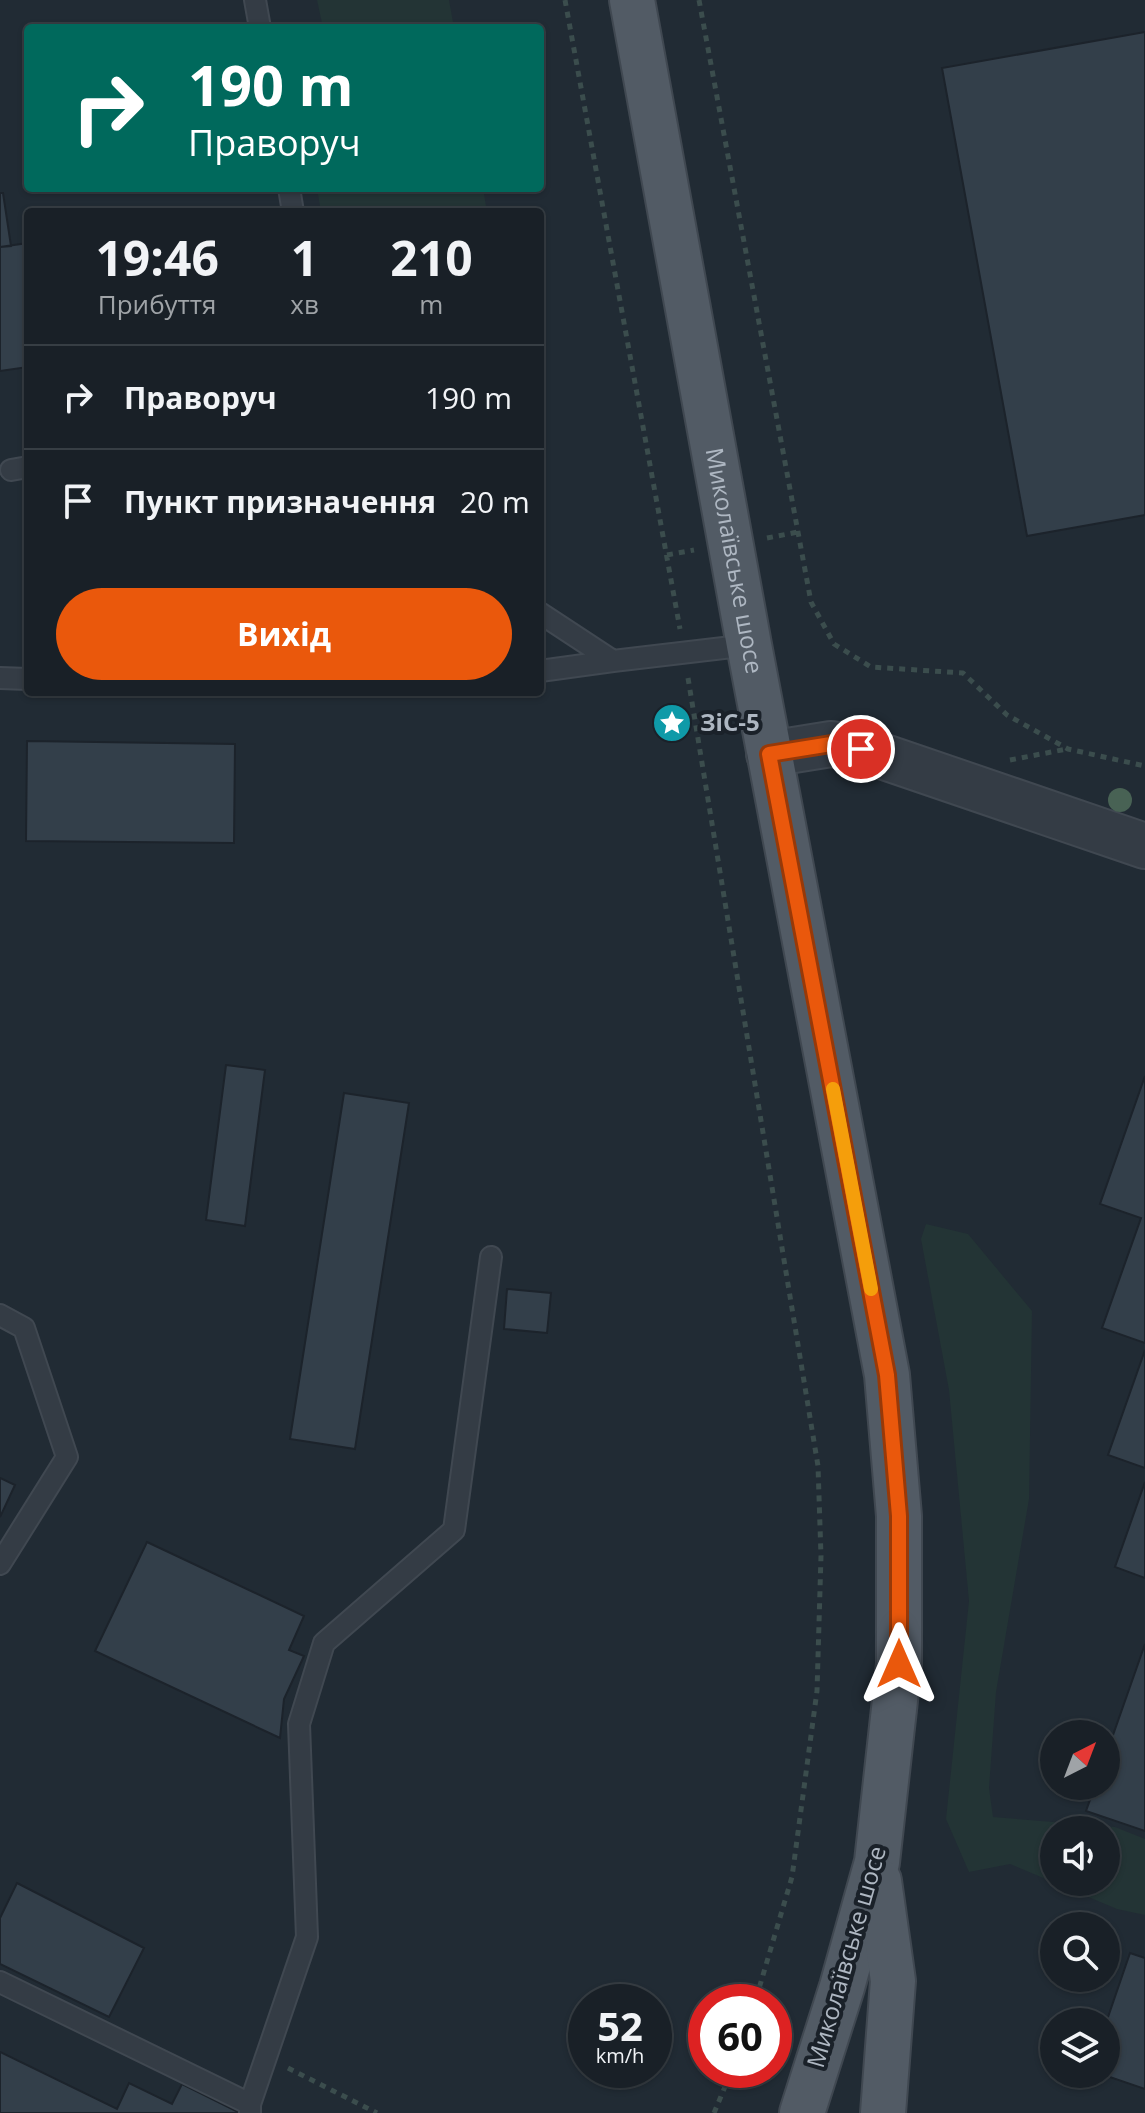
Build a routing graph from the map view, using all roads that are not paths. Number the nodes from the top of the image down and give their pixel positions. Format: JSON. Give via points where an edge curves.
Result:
{"nodes":[{"id":1,"x":255,"y":0,"type":"edge"},
{"id":2,"x":632,"y":0,"type":"edge"},
{"id":3,"x":259,"y":24,"type":"edge"},
{"id":4,"x":544,"y":616,"type":"edge"},
{"id":5,"x":749,"y":645,"type":"junction"},
{"id":6,"x":613,"y":661,"type":"junction"},
{"id":7,"x":544,"y":670,"type":"edge"},
{"id":8,"x":0,"y":678,"type":"edge"},
{"id":9,"x":24,"y":679,"type":"edge"},
{"id":10,"x":769,"y":754,"type":"junction"},
{"id":11,"x":1145,"y":846,"type":"edge"},
{"id":12,"x":491,"y":1257,"type":"dead end"},
{"id":13,"x":0,"y":1315,"type":"edge"},
{"id":14,"x":0,"y":1564,"type":"edge"},
{"id":15,"x":877,"y":1862,"type":"junction"},
{"id":16,"x":0,"y":1982,"type":"edge"},
{"id":17,"x":250,"y":2109,"type":"edge"},
{"id":18,"x":802,"y":2113,"type":"edge"},
{"id":19,"x":883,"y":2113,"type":"edge"}],
"edges":[{"from":1,"to":3,"type":"lane"},
{"from":2,"to":5,"type":"main road","name":"Миколаївське шосе"},
{"from":4,"to":6,"type":"lane"},
{"from":5,"to":6,"type":"lane"},
{"from":5,"to":10,"type":"main road","name":"Миколаївське шосе"},
{"from":6,"to":7,"type":"lane"},
{"from":8,"to":9,"type":"lane"},
{"from":10,"to":11,"type":"street","via":[[831,744],[861,749]]},
{"from":10,"to":15,"type":"main road","name":"Миколаївське шосе","via":[[887,1375],[899,1516],[899,1664]]},
{"from":12,"to":17,"type":"lane","via":[[454,1530],[324,1643],[299,1724],[307,1937]]},
{"from":13,"to":14,"type":"lane","via":[[24,1328],[67,1457]]},
{"from":15,"to":18,"type":"main road","name":"Миколаївське шосе"},
{"from":15,"to":19,"type":"main road","via":[[893,1981]]},
{"from":16,"to":17,"type":"lane"}]}
